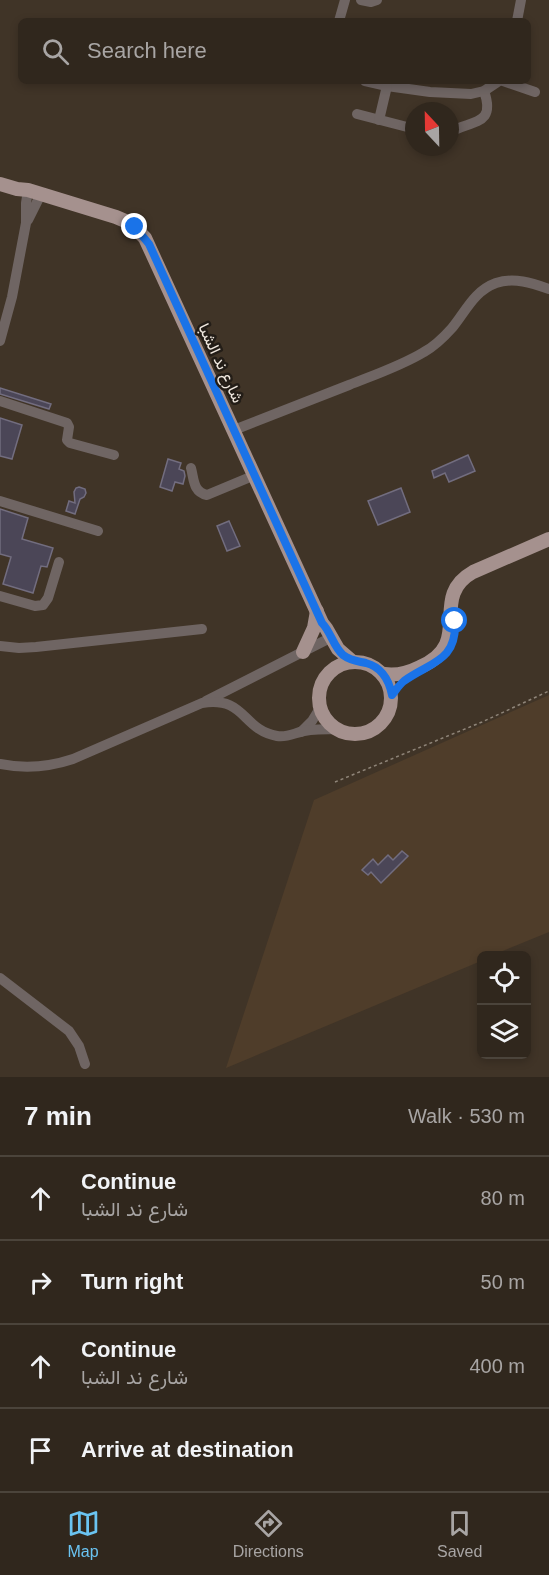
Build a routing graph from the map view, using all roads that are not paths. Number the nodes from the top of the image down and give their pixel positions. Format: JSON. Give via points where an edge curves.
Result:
{"nodes":[{"id":1,"x":345,"y":0,"type":"edge"},
{"id":2,"x":361,"y":0,"type":"edge"},
{"id":3,"x":377,"y":0,"type":"edge"},
{"id":4,"x":521,"y":0,"type":"edge"},
{"id":5,"x":340,"y":18,"type":"edge"},
{"id":6,"x":518,"y":18,"type":"edge"},
{"id":7,"x":378,"y":84,"type":"edge"},
{"id":8,"x":496,"y":84,"type":"edge"},
{"id":9,"x":510,"y":84,"type":"edge"},
{"id":10,"x":387,"y":86,"type":"junction"},
{"id":11,"x":484,"y":92,"type":"junction"},
{"id":12,"x":535,"y":92,"type":"dead end"},
{"id":13,"x":357,"y":114,"type":"dead end"},
{"id":14,"x":379,"y":120,"type":"junction"},
{"id":15,"x":405,"y":126,"type":"edge"},
{"id":16,"x":459,"y":128,"type":"edge"},
{"id":17,"x":0,"y":179,"type":"edge"},
{"id":18,"x":0,"y":184,"type":"edge"},
{"id":19,"x":31,"y":191,"type":"junction"},
{"id":20,"x":549,"y":289,"type":"edge"},
{"id":21,"x":4,"y":316,"type":"edge"},
{"id":22,"x":0,"y":338,"type":"edge"},
{"id":23,"x":0,"y":401,"type":"edge"},
{"id":24,"x":234,"y":430,"type":"junction"},
{"id":25,"x":114,"y":455,"type":"dead end"},
{"id":26,"x":191,"y":468,"type":"dead end"},
{"id":27,"x":255,"y":475,"type":"junction"},
{"id":28,"x":0,"y":501,"type":"edge"},
{"id":29,"x":99,"y":531,"type":"dead end"},
{"id":30,"x":549,"y":539,"type":"edge"},
{"id":31,"x":59,"y":562,"type":"dead end"},
{"id":32,"x":478,"y":570,"type":"junction"},
{"id":33,"x":0,"y":596,"type":"edge"},
{"id":34,"x":319,"y":617,"type":"junction"},
{"id":35,"x":202,"y":629,"type":"dead end"},
{"id":36,"x":327,"y":640,"type":"junction"},
{"id":37,"x":0,"y":645,"type":"edge"},
{"id":38,"x":303,"y":652,"type":"junction"},
{"id":39,"x":353,"y":662,"type":"junction"},
{"id":40,"x":330,"y":672,"type":"junction"},
{"id":41,"x":384,"y":674,"type":"junction"},
{"id":42,"x":392,"y":695,"type":"junction"},
{"id":43,"x":202,"y":703,"type":"junction"},
{"id":44,"x":320,"y":708,"type":"junction"},
{"id":45,"x":338,"y":729,"type":"junction"},
{"id":46,"x":301,"y":732,"type":"junction"},
{"id":47,"x":0,"y":764,"type":"edge"},
{"id":48,"x":0,"y":978,"type":"edge"},
{"id":49,"x":86,"y":1064,"type":"dead end"}],
"edges":[{"from":1,"to":5,"type":"street"},
{"from":2,"to":3,"type":"street"},
{"from":4,"to":6,"type":"street"},
{"from":7,"to":10,"type":"street"},
{"from":8,"to":11,"type":"street"},
{"from":9,"to":12,"type":"street"},
{"from":10,"to":11,"type":"street","via":[[463,94]]},
{"from":10,"to":14,"type":"street"},
{"from":11,"to":16,"type":"street","via":[[488,104],[485,116]]},
{"from":13,"to":14,"type":"street"},
{"from":14,"to":15,"type":"street"},
{"from":17,"to":19,"type":"main road"},
{"from":18,"to":19,"type":"main road"},
{"from":19,"to":21,"type":"street"},
{"from":19,"to":24,"type":"main road","name":"شارع ند الشبا","via":[[117,217],[141,232]]},
{"from":20,"to":24,"type":"street","via":[[520,280],[487,287],[426,351]]},
{"from":21,"to":22,"type":"street"},
{"from":23,"to":25,"type":"street","via":[[68,424],[70,443]]},
{"from":24,"to":27,"type":"main road","name":"شارع ند الشبا"},
{"from":26,"to":27,"type":"street","via":[[196,488],[207,495]]},
{"from":27,"to":34,"type":"main road","name":"شارع ند الشبا"},
{"from":28,"to":29,"type":"street"},
{"from":30,"to":32,"type":"main road"},
{"from":31,"to":33,"type":"street","via":[[43,605]]},
{"from":32,"to":41,"type":"main road","via":[[462,579],[454,592],[450,635],[438,656],[406,673]]},
{"from":32,"to":42,"type":"main road","via":[[456,597],[455,633],[448,650],[436,663],[403,682]]},
{"from":34,"to":36,"type":"main road","name":"شارع ند الشبا"},
{"from":34,"to":38,"type":"main road"},
{"from":34,"to":39,"type":"main road","name":"شارع ند الشبا","via":[[338,649]]},
{"from":35,"to":37,"type":"street","via":[[36,647]]},
{"from":36,"to":38,"type":"street"},
{"from":36,"to":40,"type":"main road","name":"شارع ند الشبا","via":[[332,655]]},
{"from":38,"to":43,"type":"street"},
{"from":39,"to":40,"type":"main road"},
{"from":39,"to":41,"type":"main road","via":[[370,664]]},
{"from":40,"to":44,"type":"main road","via":[[321,686]]},
{"from":41,"to":42,"type":"main road"},
{"from":42,"to":45,"type":"main road","via":[[386,717],[374,729],[353,734]]},
{"from":43,"to":46,"type":"street","via":[[231,705],[270,734],[289,736]]},
{"from":43,"to":47,"type":"street","via":[[61,763],[35,767]]},
{"from":44,"to":45,"type":"main road"},
{"from":44,"to":46,"type":"street"},
{"from":45,"to":46,"type":"street"},
{"from":48,"to":49,"type":"street","via":[[69,1031]]}]}
